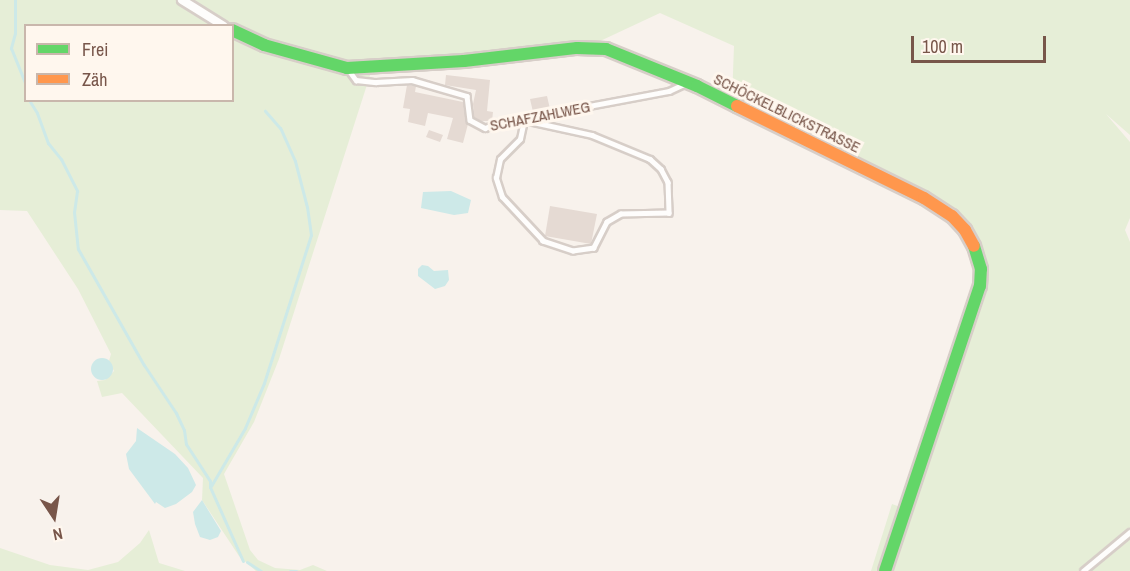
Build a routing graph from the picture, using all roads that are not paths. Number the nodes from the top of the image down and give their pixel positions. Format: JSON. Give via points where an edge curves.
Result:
{"nodes":[{"id":1,"x":182,"y":0,"type":"edge"},
{"id":2,"x":221,"y":24,"type":"edge"},
{"id":3,"x":234,"y":31,"type":"edge"},
{"id":4,"x":347,"y":68,"type":"junction"},
{"id":5,"x":689,"y":82,"type":"junction"},
{"id":6,"x":524,"y":120,"type":"junction"},
{"id":7,"x":1130,"y":532,"type":"edge"},
{"id":8,"x":885,"y":571,"type":"edge"},
{"id":9,"x":1083,"y":571,"type":"edge"}],
"edges":[{"from":1,"to":2,"type":"street"},
{"from":3,"to":4,"type":"street","name":"SCHÖCKELBLICKSTRASSE","via":[[264,45]]},
{"from":4,"to":5,"type":"street","name":"SCHÖCKELBLICKSTRASSE","via":[[464,62],[577,48],[606,49]]},
{"from":4,"to":6,"type":"lane","name":"SCHAFZAHLWEG","via":[[356,80],[412,80],[467,96],[470,120],[485,128]]},
{"from":5,"to":6,"type":"lane","name":"SCHAFZAHLWEG","via":[[669,91]]},
{"from":5,"to":8,"type":"street","name":"SCHÖCKELBLICKSTRASSE","via":[[935,204],[965,230],[978,254],[981,280],[974,310]]},
{"from":6,"to":6,"type":"lane","via":[[592,135],[650,159],[666,177],[669,213],[621,214],[607,222],[594,248],[573,251],[543,241],[502,197],[496,178],[500,159],[520,139]]},
{"from":7,"to":9,"type":"lane"}]}
